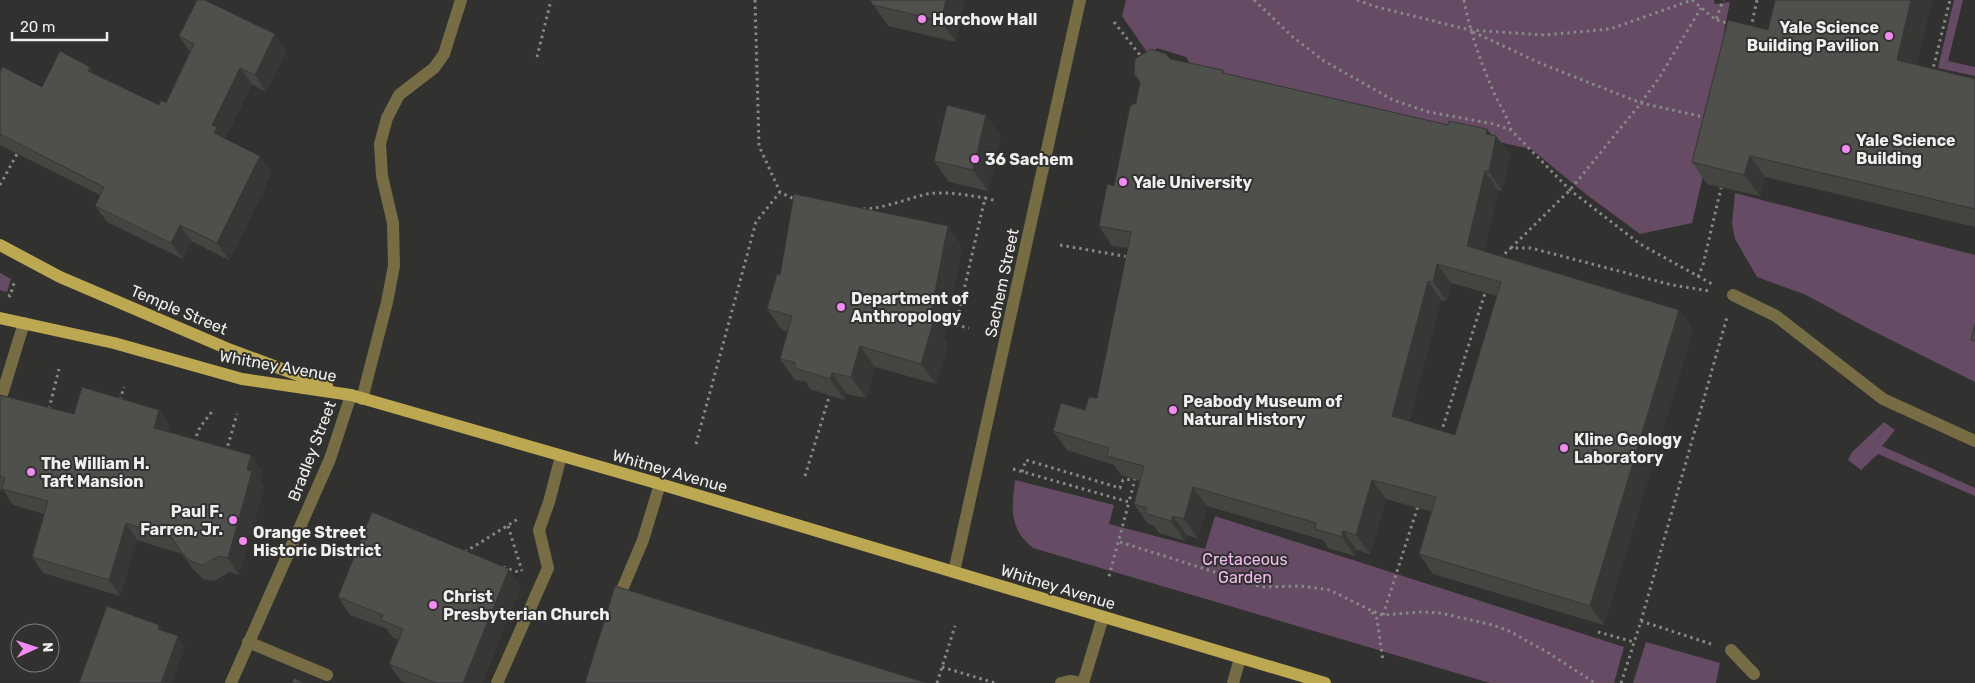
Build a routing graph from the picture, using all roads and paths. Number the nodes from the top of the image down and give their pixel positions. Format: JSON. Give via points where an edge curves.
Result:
{"nodes":[{"id":1,"x":461,"y":0,"type":"edge"},
{"id":2,"x":551,"y":0,"type":"edge"},
{"id":3,"x":755,"y":0,"type":"edge"},
{"id":4,"x":1080,"y":0,"type":"edge"},
{"id":5,"x":1254,"y":0,"type":"edge"},
{"id":6,"x":1357,"y":0,"type":"edge"},
{"id":7,"x":1464,"y":0,"type":"edge"},
{"id":8,"x":1692,"y":0,"type":"edge"},
{"id":9,"x":1723,"y":0,"type":"edge"},
{"id":10,"x":1757,"y":0,"type":"edge"},
{"id":11,"x":1950,"y":0,"type":"edge"},
{"id":12,"x":1701,"y":8,"type":"junction"},
{"id":13,"x":1716,"y":20,"type":"junction"},
{"id":14,"x":1114,"y":22,"type":"dead end"},
{"id":15,"x":1733,"y":24,"type":"edge"},
{"id":16,"x":1470,"y":30,"type":"junction"},
{"id":17,"x":1757,"y":30,"type":"edge"},
{"id":18,"x":537,"y":56,"type":"dead end"},
{"id":19,"x":1143,"y":60,"type":"edge"},
{"id":20,"x":1924,"y":71,"type":"edge"},
{"id":21,"x":1932,"y":73,"type":"junction"},
{"id":22,"x":1940,"y":75,"type":"edge"},
{"id":23,"x":1641,"y":103,"type":"junction"},
{"id":24,"x":1715,"y":120,"type":"edge"},
{"id":25,"x":1511,"y":130,"type":"junction"},
{"id":26,"x":17,"y":154,"type":"edge"},
{"id":27,"x":0,"y":185,"type":"edge"},
{"id":28,"x":1721,"y":188,"type":"edge"},
{"id":29,"x":1570,"y":190,"type":"junction"},
{"id":30,"x":780,"y":192,"type":"junction"},
{"id":31,"x":985,"y":198,"type":"junction"},
{"id":32,"x":797,"y":200,"type":"edge"},
{"id":33,"x":997,"y":201,"type":"dead end"},
{"id":34,"x":856,"y":210,"type":"edge"},
{"id":35,"x":0,"y":245,"type":"edge"},
{"id":36,"x":1060,"y":245,"type":"dead end"},
{"id":37,"x":1510,"y":248,"type":"junction"},
{"id":38,"x":1132,"y":258,"type":"edge"},
{"id":39,"x":1494,"y":264,"type":"edge"},
{"id":40,"x":8,"y":274,"type":"dead end"},
{"id":41,"x":1698,"y":277,"type":"junction"},
{"id":42,"x":1485,"y":293,"type":"edge"},
{"id":43,"x":5,"y":295,"type":"dead end"},
{"id":44,"x":1733,"y":295,"type":"junction"},
{"id":45,"x":0,"y":318,"type":"edge"},
{"id":46,"x":938,"y":321,"type":"dead end"},
{"id":47,"x":24,"y":323,"type":"junction"},
{"id":48,"x":956,"y":325,"type":"junction"},
{"id":49,"x":969,"y":328,"type":"dead end"},
{"id":50,"x":59,"y":369,"type":"dead end"},
{"id":51,"x":124,"y":386,"type":"dead end"},
{"id":52,"x":830,"y":394,"type":"edge"},
{"id":53,"x":356,"y":397,"type":"junction"},
{"id":54,"x":0,"y":401,"type":"edge"},
{"id":55,"x":120,"y":402,"type":"edge"},
{"id":56,"x":214,"y":409,"type":"dead end"},
{"id":57,"x":48,"y":411,"type":"edge"},
{"id":58,"x":236,"y":414,"type":"dead end"},
{"id":59,"x":1440,"y":435,"type":"edge"},
{"id":60,"x":1975,"y":440,"type":"edge"},
{"id":61,"x":696,"y":444,"type":"dead end"},
{"id":62,"x":192,"y":445,"type":"edge"},
{"id":63,"x":561,"y":456,"type":"junction"},
{"id":64,"x":224,"y":461,"type":"edge"},
{"id":65,"x":1013,"y":468,"type":"dead end"},
{"id":66,"x":1022,"y":472,"type":"junction"},
{"id":67,"x":805,"y":476,"type":"dead end"},
{"id":68,"x":660,"y":484,"type":"junction"},
{"id":69,"x":1419,"y":501,"type":"edge"},
{"id":70,"x":1129,"y":502,"type":"junction"},
{"id":71,"x":524,"y":515,"type":"dead end"},
{"id":72,"x":508,"y":526,"type":"junction"},
{"id":73,"x":1120,"y":542,"type":"junction"},
{"id":74,"x":457,"y":548,"type":"edge"},
{"id":75,"x":465,"y":552,"type":"junction"},
{"id":76,"x":473,"y":555,"type":"edge"},
{"id":77,"x":498,"y":565,"type":"edge"},
{"id":78,"x":954,"y":572,"type":"junction"},
{"id":79,"x":1108,"y":580,"type":"dead end"},
{"id":80,"x":1372,"y":612,"type":"junction"},
{"id":81,"x":1383,"y":615,"type":"junction"},
{"id":82,"x":1103,"y":617,"type":"junction"},
{"id":83,"x":610,"y":620,"type":"edge"},
{"id":84,"x":1640,"y":621,"type":"junction"},
{"id":85,"x":955,"y":626,"type":"dead end"},
{"id":86,"x":1598,"y":632,"type":"dead end"},
{"id":87,"x":248,"y":642,"type":"junction"},
{"id":88,"x":1634,"y":642,"type":"junction"},
{"id":89,"x":1731,"y":650,"type":"joint"},
{"id":90,"x":1240,"y":658,"type":"junction"},
{"id":91,"x":1383,"y":660,"type":"dead end"},
{"id":92,"x":942,"y":667,"type":"junction"},
{"id":93,"x":1754,"y":674,"type":"dead end"},
{"id":94,"x":327,"y":675,"type":"dead end"},
{"id":95,"x":231,"y":683,"type":"edge"},
{"id":96,"x":498,"y":683,"type":"edge"},
{"id":97,"x":937,"y":683,"type":"edge"},
{"id":98,"x":995,"y":683,"type":"edge"},
{"id":99,"x":1061,"y":683,"type":"edge"},
{"id":100,"x":1082,"y":683,"type":"edge"},
{"id":101,"x":1233,"y":683,"type":"edge"},
{"id":102,"x":1324,"y":683,"type":"edge"},
{"id":103,"x":1595,"y":683,"type":"edge"},
{"id":104,"x":1621,"y":683,"type":"edge"}],
"edges":[{"from":1,"to":53,"type":"street","name":"Bradley Street","via":[[444,54],[434,68],[399,95],[387,118],[380,144],[382,176],[393,224],[394,266],[387,302]]},
{"from":2,"to":18,"type":"path"},
{"from":3,"to":30,"type":"path","via":[[759,146]]},
{"from":4,"to":78,"type":"street","name":"Sachem Street"},
{"from":5,"to":25,"type":"path","via":[[1324,61],[1393,100],[1429,112]]},
{"from":6,"to":16,"type":"path"},
{"from":7,"to":16,"type":"path"},
{"from":8,"to":12,"type":"path"},
{"from":8,"to":16,"type":"path","via":[[1610,29],[1544,35]]},
{"from":9,"to":13,"type":"path"},
{"from":10,"to":17,"type":"path","via":[[1750,28]]},
{"from":11,"to":21,"type":"path"},
{"from":12,"to":13,"type":"path"},
{"from":12,"to":23,"type":"path"},
{"from":13,"to":15,"type":"path"},
{"from":14,"to":19,"type":"path"},
{"from":16,"to":23,"type":"path","via":[[1542,64]]},
{"from":16,"to":25,"type":"path"},
{"from":20,"to":21,"type":"path"},
{"from":21,"to":22,"type":"path"},
{"from":23,"to":24,"type":"path"},
{"from":23,"to":29,"type":"path"},
{"from":25,"to":29,"type":"path"},
{"from":26,"to":27,"type":"path"},
{"from":28,"to":41,"type":"path"},
{"from":29,"to":37,"type":"path"},
{"from":29,"to":41,"type":"path","via":[[1640,244]]},
{"from":30,"to":32,"type":"path"},
{"from":30,"to":61,"type":"path","via":[[756,222]]},
{"from":31,"to":33,"type":"path"},
{"from":31,"to":34,"type":"path","via":[[928,194],[875,209]]},
{"from":31,"to":48,"type":"path"},
{"from":35,"to":53,"type":"main road","name":"Temple Street","via":[[60,277],[226,348]]},
{"from":36,"to":38,"type":"path"},
{"from":37,"to":39,"type":"path"},
{"from":37,"to":44,"type":"path","via":[[1531,248],[1672,285]]},
{"from":40,"to":43,"type":"path","via":[[16,278],[10,296]]},
{"from":41,"to":44,"type":"path"},
{"from":42,"to":59,"type":"path"},
{"from":44,"to":60,"type":"street","via":[[1776,316],[1883,399]]},
{"from":44,"to":84,"type":"path"},
{"from":45,"to":47,"type":"main road","name":"Whitney Avenue"},
{"from":46,"to":48,"type":"path"},
{"from":47,"to":53,"type":"main road","name":"Whitney Avenue","via":[[114,343],[242,379]]},
{"from":47,"to":54,"type":"street"},
{"from":48,"to":49,"type":"path"},
{"from":50,"to":57,"type":"path"},
{"from":51,"to":55,"type":"path"},
{"from":52,"to":67,"type":"path"},
{"from":53,"to":63,"type":"main road","name":"Whitney Avenue"},
{"from":53,"to":87,"type":"street","name":"Bradley Street"},
{"from":56,"to":62,"type":"path","via":[[200,427]]},
{"from":58,"to":64,"type":"path"},
{"from":63,"to":68,"type":"main road","name":"Whitney Avenue"},
{"from":63,"to":96,"type":"street","via":[[539,530],[548,568]]},
{"from":65,"to":66,"type":"path"},
{"from":66,"to":70,"type":"path"},
{"from":66,"to":70,"type":"path","via":[[1026,460],[1120,488],[1123,480],[1135,479]]},
{"from":68,"to":78,"type":"main road","name":"Whitney Avenue"},
{"from":68,"to":83,"type":"street"},
{"from":69,"to":81,"type":"path"},
{"from":70,"to":73,"type":"path"},
{"from":71,"to":72,"type":"path"},
{"from":72,"to":75,"type":"path"},
{"from":72,"to":77,"type":"path","via":[[523,574]]},
{"from":73,"to":79,"type":"path"},
{"from":73,"to":80,"type":"path","via":[[1262,587],[1301,586],[1330,590]]},
{"from":74,"to":75,"type":"path"},
{"from":75,"to":76,"type":"path"},
{"from":78,"to":82,"type":"main road","name":"Whitney Avenue"},
{"from":80,"to":81,"type":"path"},
{"from":80,"to":91,"type":"path","via":[[1377,619]]},
{"from":81,"to":103,"type":"path","via":[[1440,613],[1493,625],[1547,652]]},
{"from":82,"to":90,"type":"main road","name":"Whitney Avenue"},
{"from":82,"to":100,"type":"street"},
{"from":84,"to":88,"type":"path"},
{"from":84,"to":89,"type":"path"},
{"from":85,"to":92,"type":"path"},
{"from":86,"to":88,"type":"path"},
{"from":87,"to":94,"type":"street"},
{"from":87,"to":95,"type":"street","name":"Bradley Street"},
{"from":88,"to":104,"type":"path"},
{"from":89,"to":93,"type":"street"},
{"from":90,"to":101,"type":"street"},
{"from":90,"to":102,"type":"main road","name":"Whitney Avenue"},
{"from":92,"to":97,"type":"path"},
{"from":92,"to":98,"type":"path"},
{"from":99,"to":100,"type":"street"}]}
